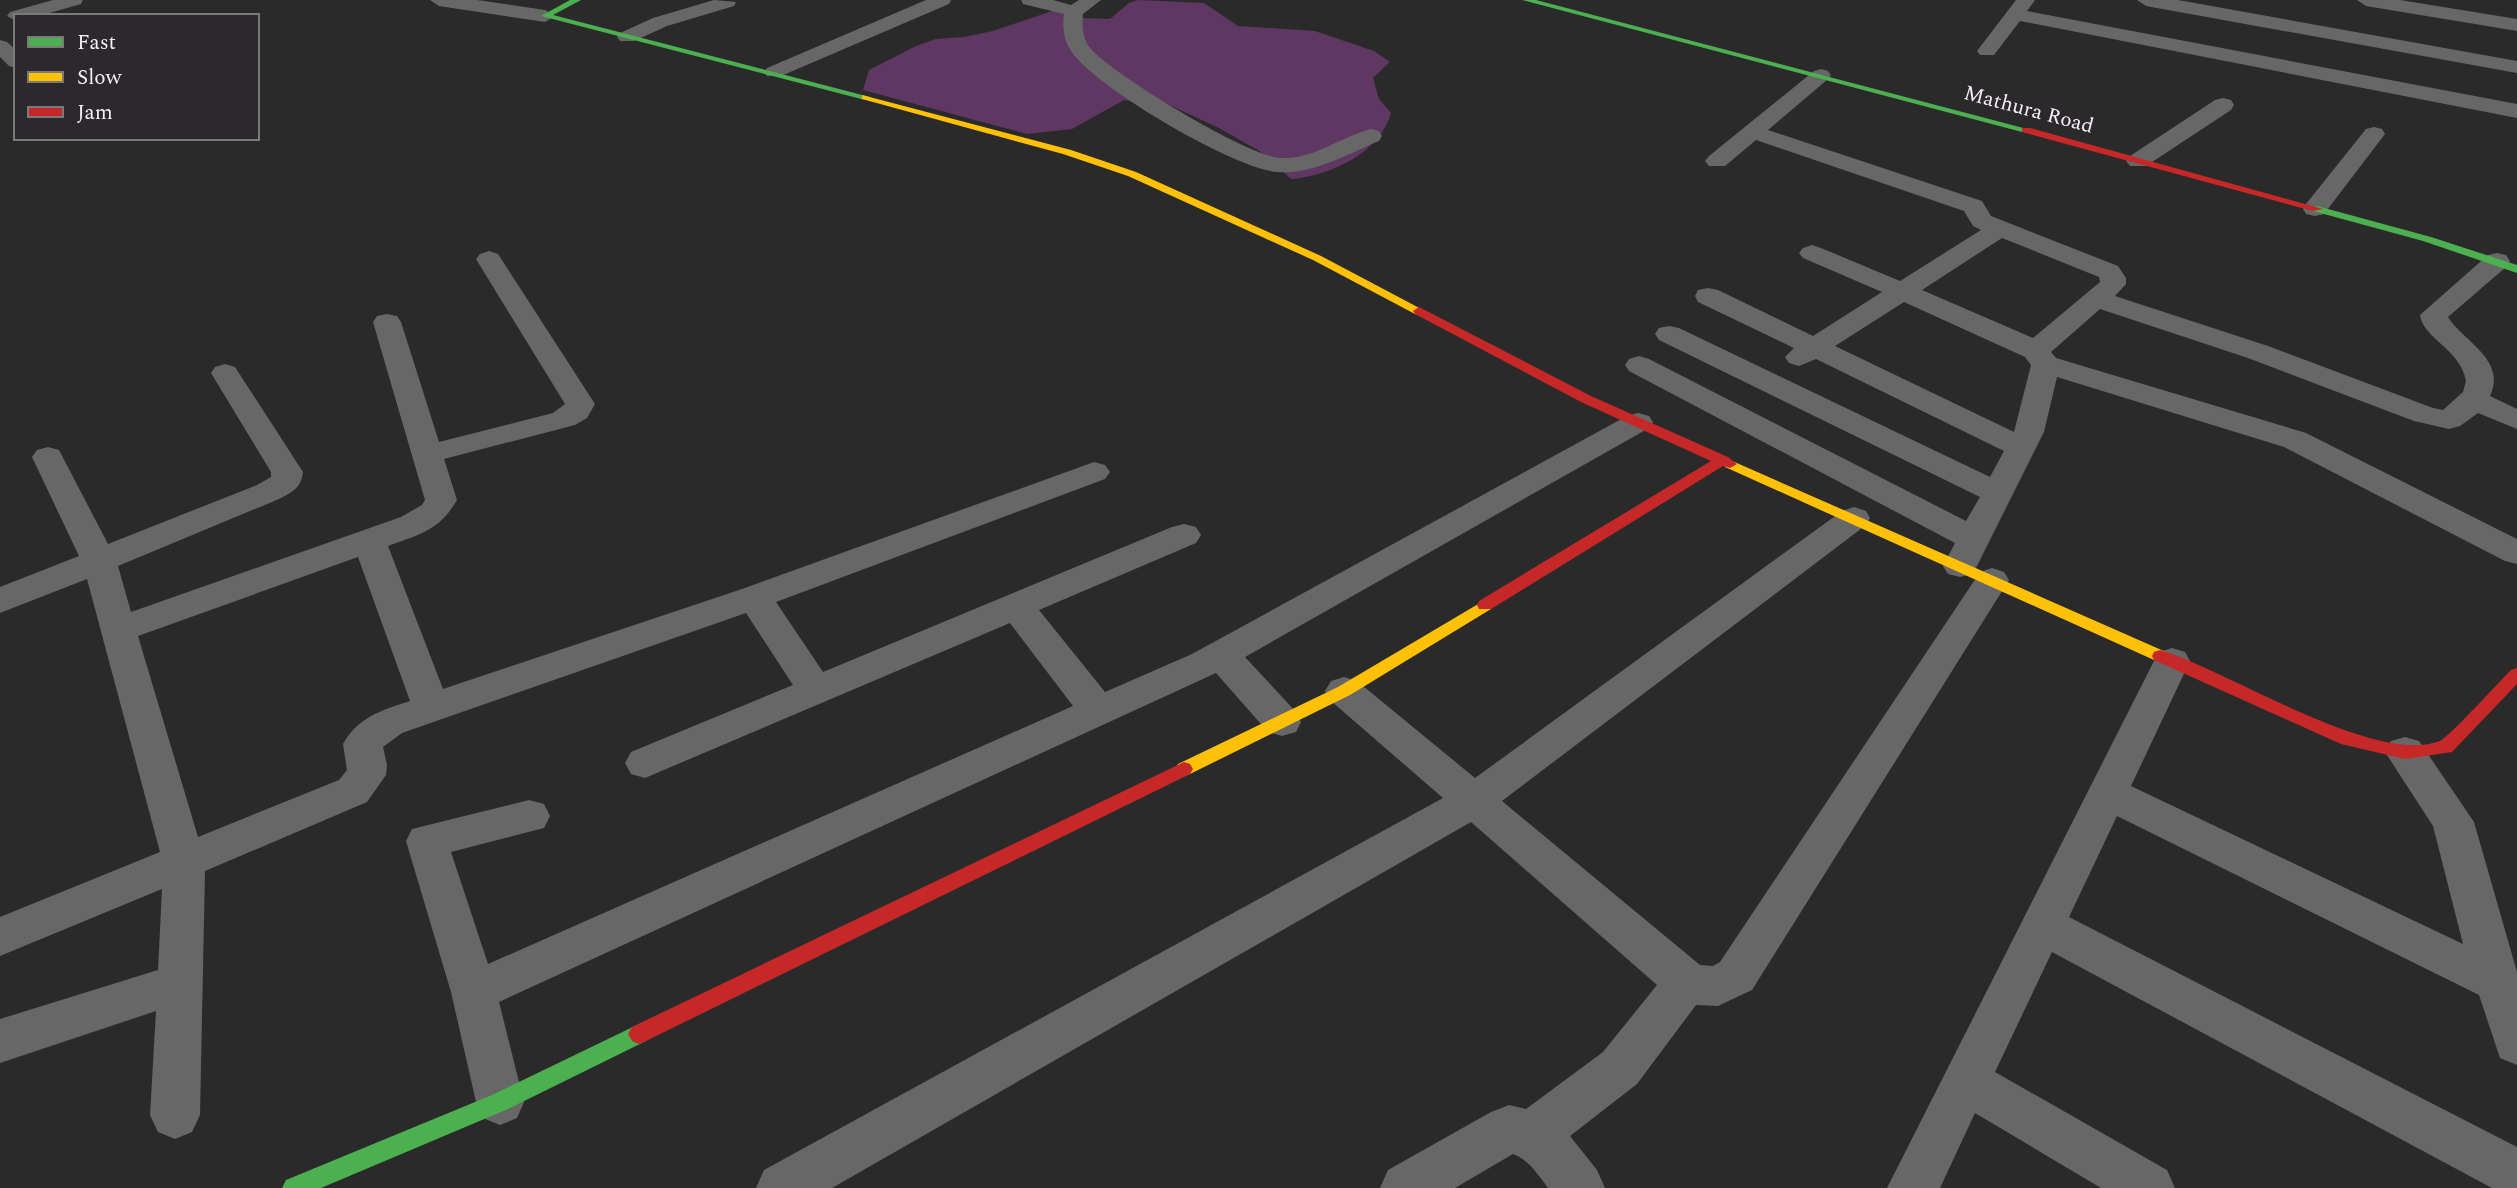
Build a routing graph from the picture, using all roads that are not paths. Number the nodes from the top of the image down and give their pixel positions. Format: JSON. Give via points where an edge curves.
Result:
{"nodes":[{"id":1,"x":74,"y":0,"type":"edge"},
{"id":2,"x":439,"y":0,"type":"edge"},
{"id":3,"x":577,"y":0,"type":"edge"},
{"id":4,"x":942,"y":0,"type":"edge"},
{"id":5,"x":1030,"y":0,"type":"edge"},
{"id":6,"x":1526,"y":0,"type":"edge"},
{"id":7,"x":2146,"y":0,"type":"edge"},
{"id":8,"x":2366,"y":0,"type":"edge"},
{"id":9,"x":727,"y":2,"type":"dead end"},
{"id":10,"x":1083,"y":6,"type":"edge"},
{"id":11,"x":2021,"y":8,"type":"edge"},
{"id":12,"x":23,"y":14,"type":"edge"},
{"id":13,"x":545,"y":16,"type":"junction"},
{"id":14,"x":2517,"y":25,"type":"edge"},
{"id":15,"x":2283,"y":35,"type":"junction"},
{"id":16,"x":627,"y":37,"type":"junction"},
{"id":17,"x":0,"y":46,"type":"edge"},
{"id":18,"x":1987,"y":51,"type":"dead end"},
{"id":19,"x":14,"y":60,"type":"edge"},
{"id":20,"x":2517,"y":66,"type":"edge"},
{"id":21,"x":774,"y":72,"type":"junction"},
{"id":22,"x":1821,"y":75,"type":"junction"},
{"id":23,"x":2223,"y":105,"type":"dead end"},
{"id":24,"x":2517,"y":111,"type":"edge"},
{"id":25,"x":1753,"y":132,"type":"junction"},
{"id":26,"x":2374,"y":134,"type":"dead end"},
{"id":27,"x":1371,"y":136,"type":"dead end"},
{"id":28,"x":1717,"y":161,"type":"dead end"},
{"id":29,"x":2138,"y":161,"type":"junction"},
{"id":30,"x":2315,"y":209,"type":"junction"},
{"id":31,"x":2001,"y":228,"type":"junction"},
{"id":32,"x":1812,"y":253,"type":"dead end"},
{"id":33,"x":489,"y":259,"type":"dead end"},
{"id":34,"x":2507,"y":265,"type":"edge"},
{"id":35,"x":1901,"y":292,"type":"junction"},
{"id":36,"x":1708,"y":296,"type":"dead end"},
{"id":37,"x":2095,"y":299,"type":"junction"},
{"id":38,"x":387,"y":322,"type":"dead end"},
{"id":39,"x":1669,"y":334,"type":"dead end"},
{"id":40,"x":1814,"y":348,"type":"junction"},
{"id":41,"x":2041,"y":358,"type":"junction"},
{"id":42,"x":1639,"y":365,"type":"dead end"},
{"id":43,"x":225,"y":373,"type":"dead end"},
{"id":44,"x":1764,"y":380,"type":"junction"},
{"id":45,"x":2475,"y":400,"type":"junction"},
{"id":46,"x":2517,"y":420,"type":"edge"},
{"id":47,"x":1638,"y":422,"type":"junction"},
{"id":48,"x":2021,"y":447,"type":"junction"},
{"id":49,"x":427,"y":454,"type":"junction"},
{"id":50,"x":48,"y":457,"type":"dead end"},
{"id":51,"x":1723,"y":460,"type":"junction"},
{"id":52,"x":1094,"y":472,"type":"dead end"},
{"id":53,"x":1998,"y":493,"type":"junction"},
{"id":54,"x":1854,"y":518,"type":"junction"},
{"id":55,"x":1184,"y":535,"type":"dead end"},
{"id":56,"x":1974,"y":538,"type":"junction"},
{"id":57,"x":369,"y":540,"type":"junction"},
{"id":58,"x":2517,"y":553,"type":"edge"},
{"id":59,"x":99,"y":561,"type":"junction"},
{"id":60,"x":1976,"y":573,"type":"junction"},
{"id":61,"x":754,"y":597,"type":"junction"},
{"id":62,"x":0,"y":601,"type":"edge"},
{"id":63,"x":1016,"y":606,"type":"junction"},
{"id":64,"x":118,"y":630,"type":"junction"},
{"id":65,"x":1221,"y":655,"type":"junction"},
{"id":66,"x":2172,"y":661,"type":"junction"},
{"id":67,"x":2517,"y":674,"type":"edge"},
{"id":68,"x":816,"y":691,"type":"junction"},
{"id":69,"x":1344,"y":691,"type":"junction"},
{"id":70,"x":431,"y":708,"type":"junction"},
{"id":71,"x":1099,"y":712,"type":"junction"},
{"id":72,"x":1282,"y":722,"type":"junction"},
{"id":73,"x":2405,"y":752,"type":"junction"},
{"id":74,"x":645,"y":763,"type":"dead end"},
{"id":75,"x":2107,"y":793,"type":"junction"},
{"id":76,"x":1472,"y":802,"type":"junction"},
{"id":77,"x":528,"y":816,"type":"dead end"},
{"id":78,"x":184,"y":862,"type":"junction"},
{"id":79,"x":2043,"y":925,"type":"junction"},
{"id":80,"x":0,"y":937,"type":"edge"},
{"id":81,"x":1687,"y":982,"type":"junction"},
{"id":82,"x":2497,"y":982,"type":"junction"},
{"id":83,"x":180,"y":983,"type":"junction"},
{"id":84,"x":474,"y":992,"type":"junction"},
{"id":85,"x":0,"y":1041,"type":"edge"},
{"id":86,"x":2517,"y":1043,"type":"edge"},
{"id":87,"x":1965,"y":1081,"type":"junction"},
{"id":88,"x":500,"y":1102,"type":"junction"},
{"id":89,"x":175,"y":1115,"type":"dead end"},
{"id":90,"x":1532,"y":1135,"type":"junction"},
{"id":91,"x":2517,"y":1174,"type":"edge"},
{"id":92,"x":294,"y":1188,"type":"edge"},
{"id":93,"x":782,"y":1188,"type":"edge"},
{"id":94,"x":1406,"y":1188,"type":"edge"},
{"id":95,"x":1579,"y":1188,"type":"edge"},
{"id":96,"x":1913,"y":1188,"type":"edge"},
{"id":97,"x":2149,"y":1188,"type":"edge"}],
"edges":[{"from":1,"to":12,"type":"street"},
{"from":2,"to":13,"type":"street"},
{"from":3,"to":13,"type":"street"},
{"from":4,"to":21,"type":"street"},
{"from":5,"to":10,"type":"street"},
{"from":6,"to":22,"type":"street","name":"Mathura Road"},
{"from":7,"to":15,"type":"street"},
{"from":8,"to":14,"type":"street"},
{"from":9,"to":16,"type":"street"},
{"from":10,"to":27,"type":"street","via":[[1072,21],[1075,38],[1094,63],[1146,100],[1259,162],[1290,165]]},
{"from":11,"to":15,"type":"street"},
{"from":11,"to":18,"type":"street"},
{"from":13,"to":16,"type":"street"},
{"from":15,"to":20,"type":"street"},
{"from":15,"to":24,"type":"street"},
{"from":16,"to":21,"type":"street"},
{"from":17,"to":19,"type":"street"},
{"from":21,"to":47,"type":"street","via":[[1132,174],[1317,258]]},
{"from":22,"to":25,"type":"street"},
{"from":22,"to":29,"type":"street","name":"Mathura Road"},
{"from":23,"to":29,"type":"street"},
{"from":25,"to":28,"type":"street"},
{"from":25,"to":31,"type":"street","via":[[1972,206],[1982,221]]},
{"from":26,"to":30,"type":"street"},
{"from":29,"to":30,"type":"street","name":"Mathura Road"},
{"from":30,"to":34,"type":"street","name":"Mathura Road"},
{"from":31,"to":35,"type":"street"},
{"from":31,"to":37,"type":"street","via":[[2109,272],[2113,284]]},
{"from":32,"to":35,"type":"street"},
{"from":33,"to":49,"type":"street","via":[[580,404],[564,418]]},
{"from":34,"to":45,"type":"street","via":[[2433,318],[2477,363],[2481,373]]},
{"from":35,"to":40,"type":"street"},
{"from":35,"to":41,"type":"street","via":[[2020,342]]},
{"from":36,"to":40,"type":"street"},
{"from":37,"to":41,"type":"street"},
{"from":37,"to":45,"type":"street","via":[[2270,356],[2439,419],[2449,419]]},
{"from":38,"to":49,"type":"street"},
{"from":39,"to":44,"type":"street"},
{"from":40,"to":44,"type":"street"},
{"from":40,"to":48,"type":"street"},
{"from":41,"to":48,"type":"street","via":[[2029,432]]},
{"from":41,"to":58,"type":"street","via":[[2295,440]]},
{"from":42,"to":56,"type":"street"},
{"from":43,"to":59,"type":"street","via":[[287,472],[286,482]]},
{"from":44,"to":53,"type":"street"},
{"from":45,"to":46,"type":"street"},
{"from":47,"to":51,"type":"street"},
{"from":47,"to":65,"type":"street"},
{"from":48,"to":53,"type":"street"},
{"from":49,"to":57,"type":"street","via":[[441,500],[435,512]]},
{"from":50,"to":59,"type":"street"},
{"from":51,"to":54,"type":"street"},
{"from":51,"to":69,"type":"street"},
{"from":52,"to":61,"type":"street"},
{"from":53,"to":56,"type":"street"},
{"from":54,"to":60,"type":"street"},
{"from":54,"to":76,"type":"street"},
{"from":55,"to":63,"type":"street"},
{"from":56,"to":60,"type":"street"},
{"from":57,"to":64,"type":"street"},
{"from":57,"to":70,"type":"street"},
{"from":59,"to":62,"type":"street"},
{"from":59,"to":64,"type":"street"},
{"from":60,"to":66,"type":"street"},
{"from":60,"to":81,"type":"street","via":[[1736,976],[1722,986],[1706,988]]},
{"from":61,"to":68,"type":"street"},
{"from":61,"to":70,"type":"street"},
{"from":63,"to":68,"type":"street"},
{"from":63,"to":71,"type":"street"},
{"from":64,"to":78,"type":"street"},
{"from":65,"to":71,"type":"street"},
{"from":65,"to":72,"type":"street"},
{"from":66,"to":73,"type":"street","via":[[2347,739]]},
{"from":66,"to":75,"type":"street"},
{"from":67,"to":73,"type":"street","via":[[2446,747]]},
{"from":68,"to":74,"type":"street"},
{"from":69,"to":72,"type":"street"},
{"from":69,"to":76,"type":"street"},
{"from":70,"to":78,"type":"street","via":[[372,733],[363,744],[369,768],[366,779],[353,791]]},
{"from":71,"to":84,"type":"street"},
{"from":72,"to":88,"type":"street"},
{"from":73,"to":82,"type":"street","via":[[2453,822]]},
{"from":75,"to":79,"type":"street"},
{"from":75,"to":82,"type":"street"},
{"from":76,"to":81,"type":"street"},
{"from":76,"to":93,"type":"street"},
{"from":77,"to":84,"type":"street","via":[[427,841]]},
{"from":78,"to":80,"type":"street"},
{"from":78,"to":83,"type":"street"},
{"from":79,"to":87,"type":"street"},
{"from":79,"to":91,"type":"street"},
{"from":81,"to":90,"type":"street","via":[[1620,1068]]},
{"from":82,"to":86,"type":"street"},
{"from":83,"to":85,"type":"street"},
{"from":83,"to":89,"type":"street"},
{"from":84,"to":88,"type":"street"},
{"from":87,"to":96,"type":"street"},
{"from":87,"to":97,"type":"street"},
{"from":88,"to":92,"type":"street"},
{"from":90,"to":94,"type":"street","via":[[1509,1129]]},
{"from":90,"to":95,"type":"street"}]}
